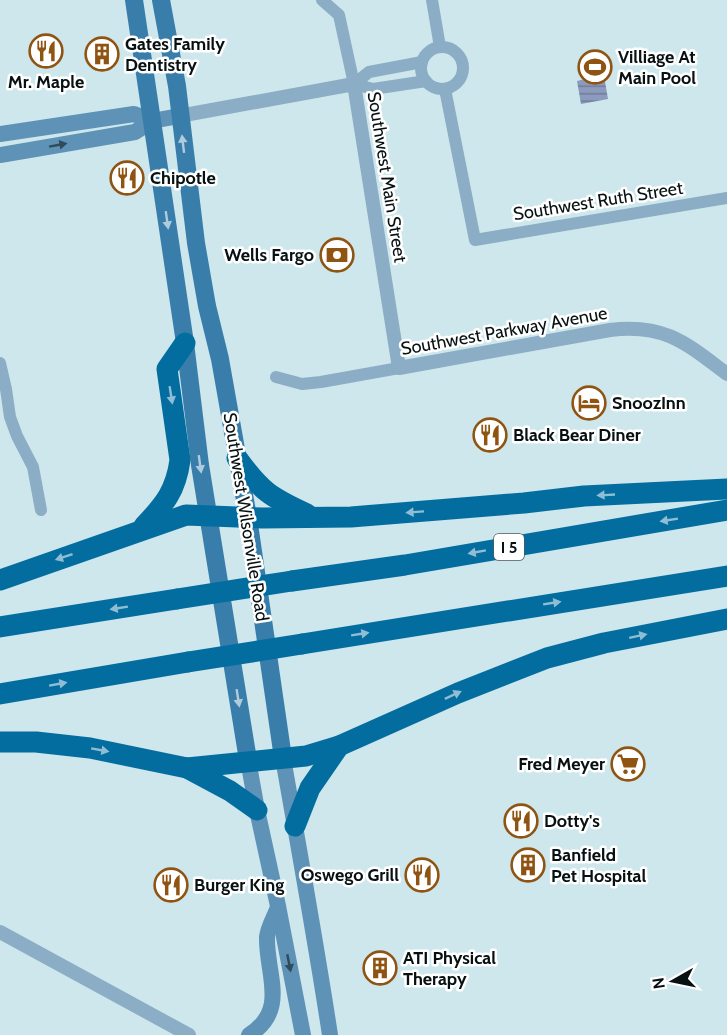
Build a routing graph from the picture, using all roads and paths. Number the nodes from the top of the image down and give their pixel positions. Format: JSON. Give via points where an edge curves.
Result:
{"nodes":[{"id":1,"x":134,"y":0,"type":"edge"},
{"id":2,"x":161,"y":0,"type":"edge"},
{"id":3,"x":322,"y":0,"type":"edge"},
{"id":4,"x":432,"y":0,"type":"edge"},
{"id":5,"x":440,"y":47,"type":"junction"},
{"id":6,"x":422,"y":62,"type":"junction"},
{"id":7,"x":426,"y":81,"type":"junction"},
{"id":8,"x":354,"y":84,"type":"junction"},
{"id":9,"x":445,"y":89,"type":"junction"},
{"id":10,"x":179,"y":116,"type":"junction"},
{"id":11,"x":152,"y":121,"type":"junction"},
{"id":12,"x":0,"y":134,"type":"edge"},
{"id":13,"x":0,"y":155,"type":"edge"},
{"id":14,"x":727,"y":198,"type":"edge"},
{"id":15,"x":185,"y":343,"type":"junction"},
{"id":16,"x":0,"y":363,"type":"edge"},
{"id":17,"x":399,"y":368,"type":"junction"},
{"id":18,"x":727,"y":374,"type":"edge"},
{"id":19,"x":276,"y":377,"type":"dead end"},
{"id":20,"x":237,"y":458,"type":"junction"},
{"id":21,"x":727,"y":489,"type":"edge"},
{"id":22,"x":41,"y":510,"type":"dead end"},
{"id":23,"x":727,"y":510,"type":"edge"},
{"id":24,"x":208,"y":516,"type":"junction"},
{"id":25,"x":248,"y":517,"type":"junction"},
{"id":26,"x":316,"y":518,"type":"junction"},
{"id":27,"x":139,"y":531,"type":"junction"},
{"id":28,"x":727,"y":576,"type":"edge"},
{"id":29,"x":0,"y":580,"type":"edge"},
{"id":30,"x":727,"y":619,"type":"edge"},
{"id":31,"x":0,"y":627,"type":"edge"},
{"id":32,"x":0,"y":694,"type":"edge"},
{"id":33,"x":0,"y":742,"type":"edge"},
{"id":34,"x":339,"y":746,"type":"junction"},
{"id":35,"x":283,"y":758,"type":"junction"},
{"id":36,"x":249,"y":760,"type":"junction"},
{"id":37,"x":187,"y":768,"type":"junction"},
{"id":38,"x":257,"y":810,"type":"junction"},
{"id":39,"x":295,"y":826,"type":"junction"},
{"id":40,"x":279,"y":906,"type":"junction"},
{"id":41,"x":0,"y":932,"type":"edge"},
{"id":42,"x":189,"y":1035,"type":"edge"},
{"id":43,"x":249,"y":1035,"type":"edge"},
{"id":44,"x":303,"y":1035,"type":"edge"},
{"id":45,"x":330,"y":1035,"type":"edge"}],
"edges":[{"from":1,"to":11,"type":"main road","name":"Southwest Wilsonville Road"},
{"from":2,"to":10,"type":"main road","name":"Southwest Wilsonville Road"},
{"from":3,"to":8,"type":"street","name":"Southwest Main Street","via":[[339,15]]},
{"from":4,"to":5,"type":"street"},
{"from":5,"to":6,"type":"street"},
{"from":5,"to":9,"type":"street","via":[[455,52],[463,66],[459,81]]},
{"from":6,"to":7,"type":"street"},
{"from":6,"to":8,"type":"street","via":[[369,72]]},
{"from":7,"to":8,"type":"street","via":[[373,89]]},
{"from":7,"to":9,"type":"street"},
{"from":8,"to":10,"type":"street"},
{"from":8,"to":17,"type":"street","name":"Southwest Main Street"},
{"from":9,"to":14,"type":"street","name":"Southwest Ruth Street","via":[[475,240]]},
{"from":10,"to":11,"type":"main road"},
{"from":20,"to":10,"type":"main road","name":"Southwest Wilsonville Road","one_way":true,"via":[[196,243]]},
{"from":11,"to":12,"type":"main road","via":[[134,114]]},
{"from":13,"to":11,"type":"main road","one_way":true,"via":[[135,132]]},
{"from":11,"to":15,"type":"main road","name":"Southwest Wilsonville Road","one_way":true},
{"from":15,"to":24,"type":"main road","name":"Southwest Wilsonville Road","one_way":true},
{"from":15,"to":27,"type":"highway","one_way":true,"via":[[167,369],[180,460],[178,474],[165,504]]},
{"from":16,"to":22,"type":"street","via":[[10,417],[33,467]]},
{"from":17,"to":18,"type":"street","name":"Southwest Parkway Avenue","via":[[640,328],[674,337]]},
{"from":17,"to":19,"type":"street","name":"Southwest Parkway Avenue","via":[[302,384]]},
{"from":20,"to":25,"type":"main road","name":"Southwest Wilsonville Road"},
{"from":20,"to":26,"type":"highway","via":[[264,492]]},
{"from":21,"to":26,"type":"highway","one_way":true,"via":[[584,496]]},
{"from":23,"to":31,"type":"highway","number":"I 5","one_way":true,"bridge":true,"via":[[405,565]]},
{"from":24,"to":25,"type":"highway"},
{"from":24,"to":27,"type":"highway","via":[[186,515]]},
{"from":24,"to":36,"type":"main road","name":"Southwest Wilsonville Road","one_way":true},
{"from":25,"to":26,"type":"highway"},
{"from":25,"to":35,"type":"main road","name":"Southwest Wilsonville Road"},
{"from":27,"to":29,"type":"highway","one_way":true},
{"from":32,"to":28,"type":"highway","one_way":true,"bridge":true},
{"from":34,"to":30,"type":"highway","one_way":true,"via":[[548,658],[604,642]]},
{"from":33,"to":37,"type":"highway","one_way":true,"via":[[90,748]]},
{"from":34,"to":35,"type":"highway"},
{"from":34,"to":39,"type":"highway","via":[[310,788]]},
{"from":35,"to":36,"type":"highway"},
{"from":35,"to":39,"type":"main road","name":"Southwest Wilsonville Road"},
{"from":36,"to":37,"type":"highway"},
{"from":36,"to":38,"type":"main road","name":"Southwest Wilsonville Road"},
{"from":37,"to":38,"type":"highway"},
{"from":38,"to":40,"type":"main road","name":"Southwest Wilsonville Road"},
{"from":39,"to":45,"type":"main road","name":"Southwest Wilsonville Road"},
{"from":40,"to":43,"type":"main road","via":[[267,935],[274,996],[258,1029]]},
{"from":40,"to":44,"type":"main road","name":"Southwest Wilsonville Road","one_way":true},
{"from":41,"to":42,"type":"street"}]}
